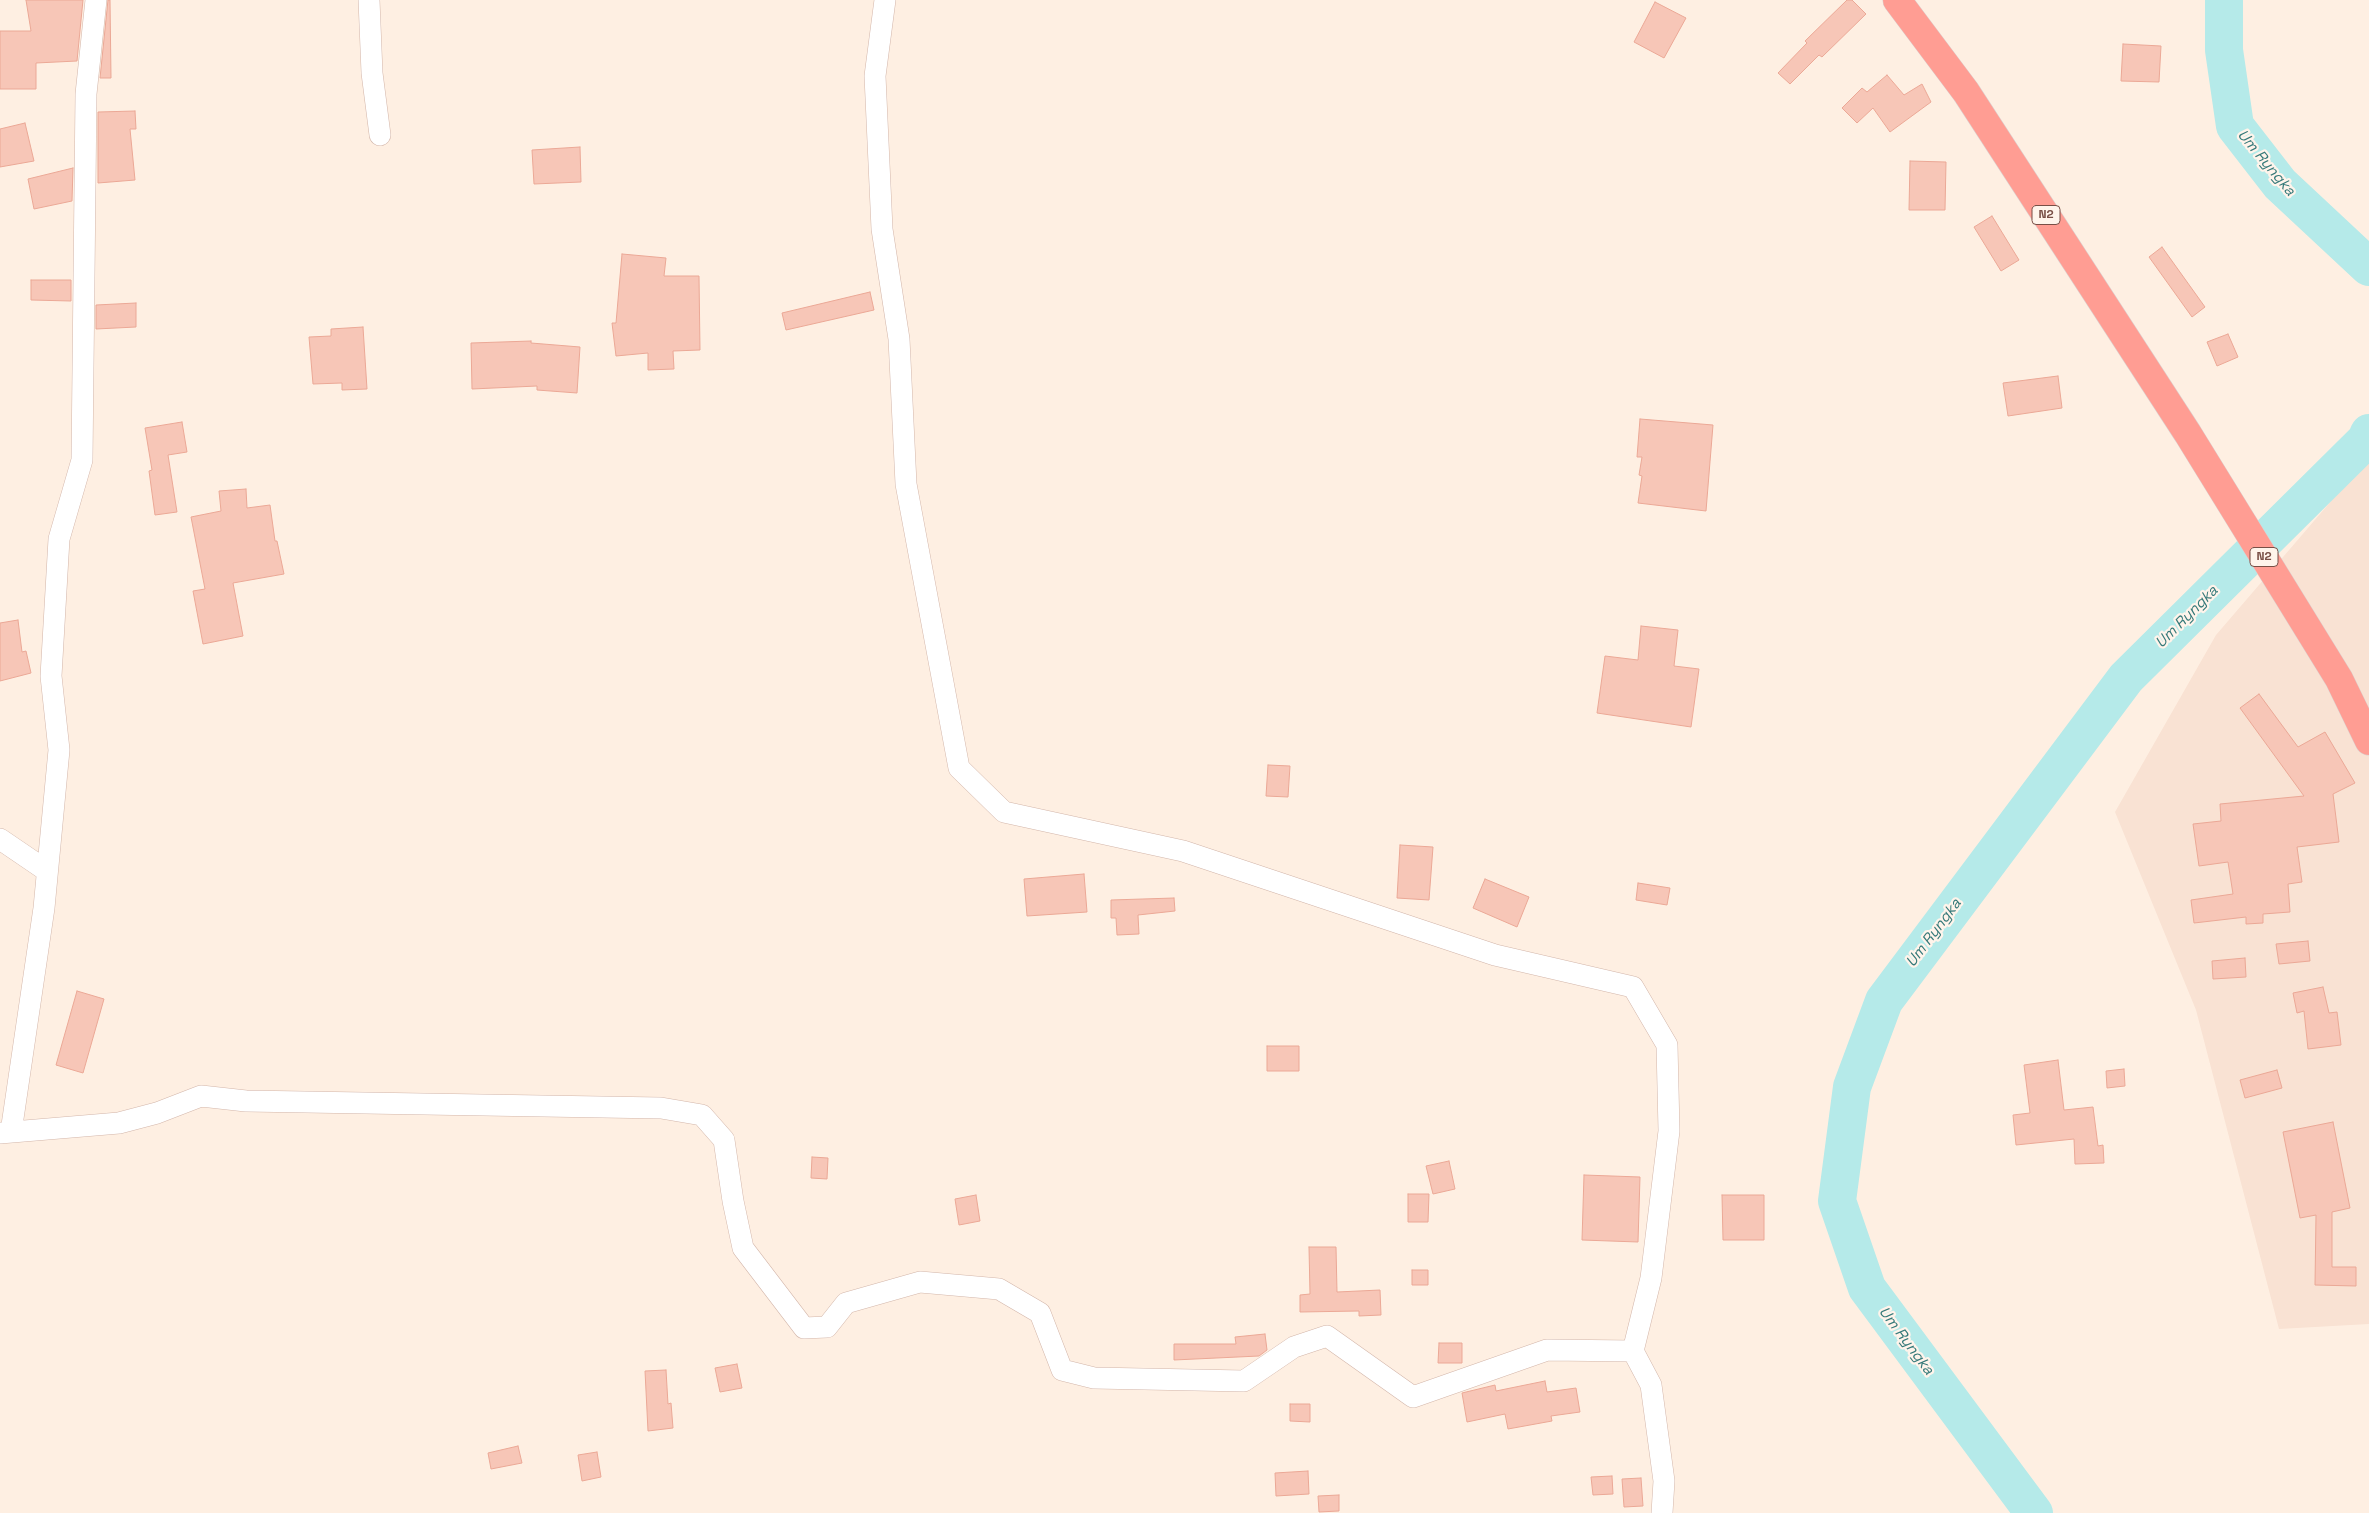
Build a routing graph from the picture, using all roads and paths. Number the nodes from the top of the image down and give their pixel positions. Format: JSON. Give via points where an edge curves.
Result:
{"nodes":[{"id":1,"x":96,"y":0,"type":"edge"},
{"id":2,"x":369,"y":0,"type":"edge"},
{"id":3,"x":885,"y":0,"type":"edge"},
{"id":4,"x":1897,"y":0,"type":"edge"},
{"id":5,"x":380,"y":136,"type":"dead end"},
{"id":6,"x":2369,"y":742,"type":"edge"},
{"id":7,"x":0,"y":839,"type":"edge"},
{"id":8,"x":47,"y":871,"type":"junction"},
{"id":9,"x":5,"y":1132,"type":"edge"},
{"id":10,"x":1634,"y":1352,"type":"junction"},
{"id":11,"x":1662,"y":1513,"type":"edge"}],
"edges":[{"from":1,"to":8,"type":"street","via":[[86,94],[82,460],[59,539],[51,676],[60,750]]},
{"from":2,"to":5,"type":"street","via":[[372,72]]},
{"from":3,"to":10,"type":"street","via":[[875,76],[882,229],[900,339],[906,484],[959,768],[1004,812],[1184,851],[1495,955],[1633,987],[1668,1045],[1669,1131],[1651,1278]]},
{"from":4,"to":6,"type":"highway","number":"N2","via":[[1966,92],[2188,434],[2339,679]]},
{"from":7,"to":8,"type":"street"},
{"from":8,"to":9,"type":"street"},
{"from":9,"to":10,"type":"street","via":[[119,1123],[201,1096],[246,1101],[662,1108],[702,1115],[724,1140],[743,1248],[804,1328],[827,1327],[846,1303],[920,1282],[999,1290],[1040,1313],[1062,1370],[1094,1378],[1244,1381],[1294,1347],[1327,1336],[1413,1397],[1547,1350]]},
{"from":10,"to":11,"type":"street","via":[[1651,1385],[1664,1481]]}]}
